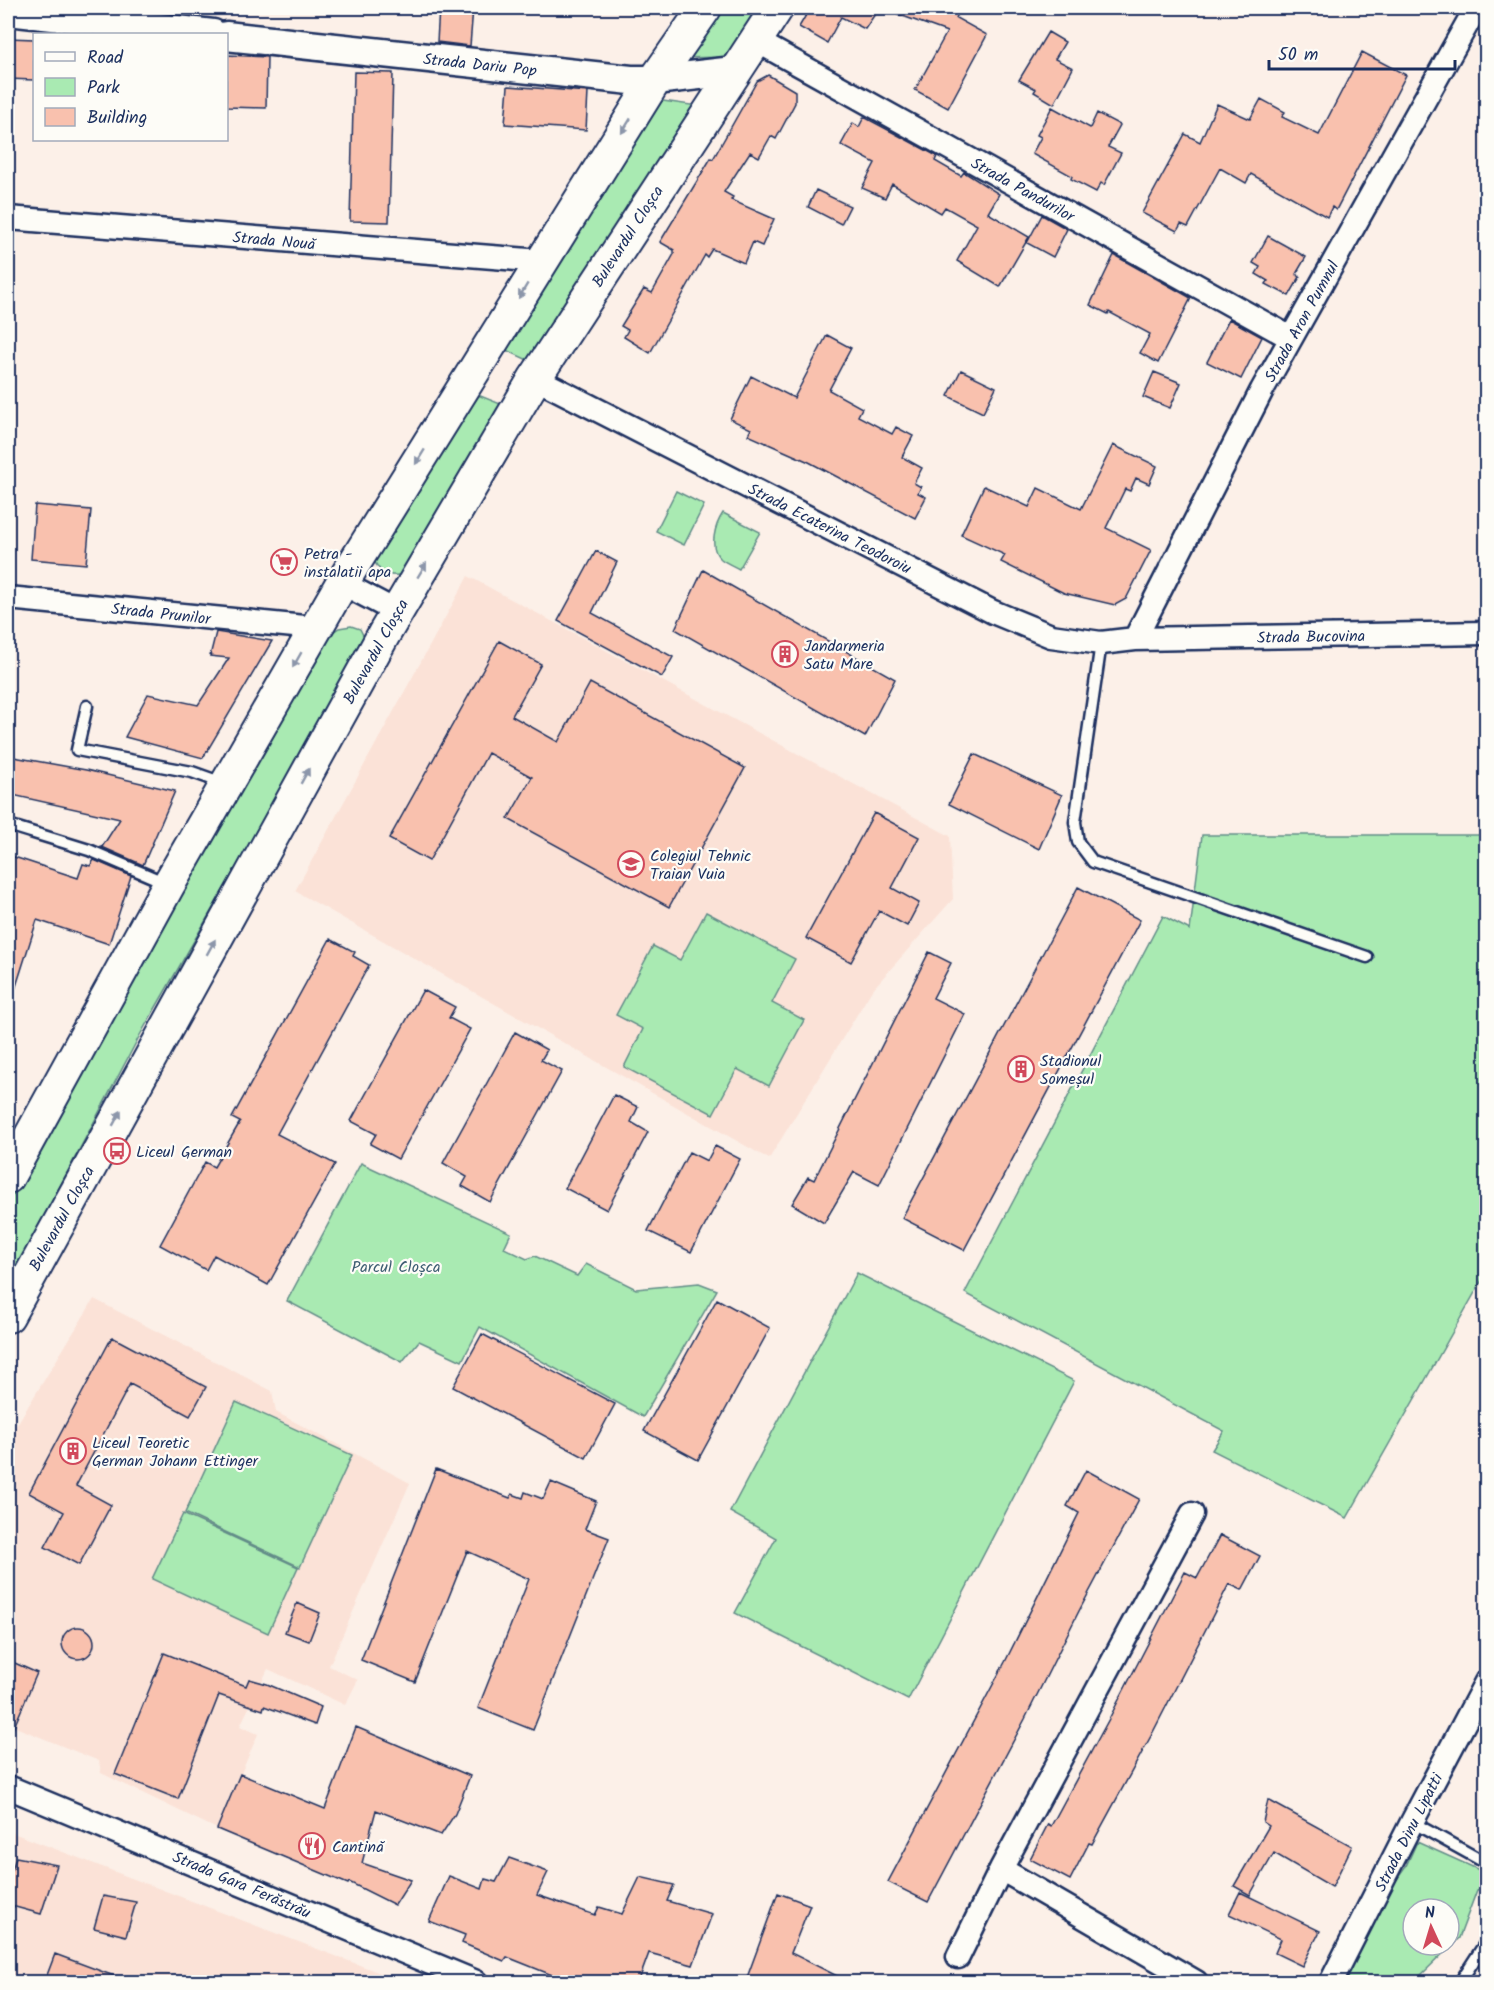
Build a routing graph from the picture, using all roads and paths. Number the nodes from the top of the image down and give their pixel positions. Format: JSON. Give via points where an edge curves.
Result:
{"nodes":[{"id":1,"x":705,"y":8,"type":"edge"},
{"id":2,"x":777,"y":8,"type":"edge"},
{"id":3,"x":1476,"y":8,"type":"edge"},
{"id":4,"x":8,"y":11,"type":"edge"},
{"id":5,"x":204,"y":33,"type":"edge"},
{"id":6,"x":228,"y":36,"type":"edge"},
{"id":7,"x":755,"y":40,"type":"junction"},
{"id":8,"x":734,"y":71,"type":"junction"},
{"id":9,"x":655,"y":80,"type":"junction"},
{"id":10,"x":8,"y":218,"type":"edge"},
{"id":11,"x":541,"y":261,"type":"junction"},
{"id":12,"x":1291,"y":338,"type":"junction"},
{"id":13,"x":535,"y":378,"type":"junction"},
{"id":14,"x":342,"y":583,"type":"junction"},
{"id":15,"x":8,"y":598,"type":"edge"},
{"id":16,"x":397,"y":612,"type":"junction"},
{"id":17,"x":315,"y":628,"type":"junction"},
{"id":18,"x":1486,"y":633,"type":"edge"},
{"id":19,"x":1135,"y":639,"type":"junction"},
{"id":20,"x":1101,"y":643,"type":"junction"},
{"id":21,"x":87,"y":706,"type":"dead end"},
{"id":22,"x":226,"y":784,"type":"junction"},
{"id":23,"x":8,"y":825,"type":"edge"},
{"id":24,"x":169,"y":884,"type":"junction"},
{"id":25,"x":1367,"y":957,"type":"dead end"},
{"id":26,"x":8,"y":1177,"type":"edge"},
{"id":27,"x":8,"y":1316,"type":"edge"},
{"id":28,"x":1192,"y":1514,"type":"dead end"},
{"id":29,"x":1486,"y":1682,"type":"edge"},
{"id":30,"x":8,"y":1786,"type":"edge"},
{"id":31,"x":1412,"y":1822,"type":"junction"},
{"id":32,"x":1486,"y":1863,"type":"edge"},
{"id":33,"x":1001,"y":1869,"type":"junction"},
{"id":34,"x":1486,"y":1942,"type":"edge"},
{"id":35,"x":958,"y":1957,"type":"dead end"},
{"id":36,"x":476,"y":1983,"type":"edge"},
{"id":37,"x":1196,"y":1983,"type":"edge"},
{"id":38,"x":1331,"y":1983,"type":"edge"},
{"id":39,"x":1460,"y":1983,"type":"edge"}],
"edges":[{"from":1,"to":9,"type":"main road"},
{"from":2,"to":7,"type":"main road","name":"Bulevardul Cloșca"},
{"from":3,"to":12,"type":"street","name":"Strada Aron Pumnul"},
{"from":4,"to":5,"type":"street"},
{"from":6,"to":9,"type":"street","name":"Strada Dariu Pop"},
{"from":7,"to":8,"type":"main road","name":"Bulevardul Cloșca"},
{"from":7,"to":12,"type":"street","name":"Strada Pandurilor"},
{"from":8,"to":9,"type":"street","name":"Strada Dariu Pop"},
{"from":8,"to":13,"type":"main road","name":"Bulevardul Cloșca"},
{"from":9,"to":11,"type":"main road","one_way":true},
{"from":10,"to":11,"type":"street","name":"Strada Nouă"},
{"from":11,"to":14,"type":"main road","one_way":true},
{"from":12,"to":19,"type":"street","name":"Strada Aron Pumnul"},
{"from":16,"to":13,"type":"main road","name":"Bulevardul Cloșca","one_way":true},
{"from":13,"to":20,"type":"street","name":"Strada Ecaterina Teodoroiu","via":[[993,612],[1051,636]]},
{"from":14,"to":16,"type":"street"},
{"from":14,"to":17,"type":"main road"},
{"from":15,"to":17,"type":"street","name":"Strada Prunilor"},
{"from":27,"to":16,"type":"main road","name":"Bulevardul Cloșca","one_way":true},
{"from":17,"to":22,"type":"main road","one_way":true},
{"from":18,"to":19,"type":"street","name":"Strada Bucovina"},
{"from":19,"to":20,"type":"street","name":"Strada Ecaterina Teodoroiu"},
{"from":20,"to":25,"type":"lane","via":[[1075,822],[1078,842],[1094,862]]},
{"from":21,"to":22,"type":"lane","via":[[77,750],[192,772]]},
{"from":22,"to":24,"type":"main road"},
{"from":23,"to":24,"type":"lane","via":[[89,850]]},
{"from":24,"to":26,"type":"main road"},
{"from":28,"to":33,"type":"street"},
{"from":29,"to":31,"type":"street","name":"Strada Dinu Lipatti"},
{"from":30,"to":36,"type":"street","name":"Strada Gara Ferăstrău"},
{"from":31,"to":32,"type":"lane"},
{"from":31,"to":38,"type":"street","name":"Strada Dinu Lipatti"},
{"from":33,"to":35,"type":"street"},
{"from":33,"to":37,"type":"street"},
{"from":34,"to":39,"type":"lane"}]}
